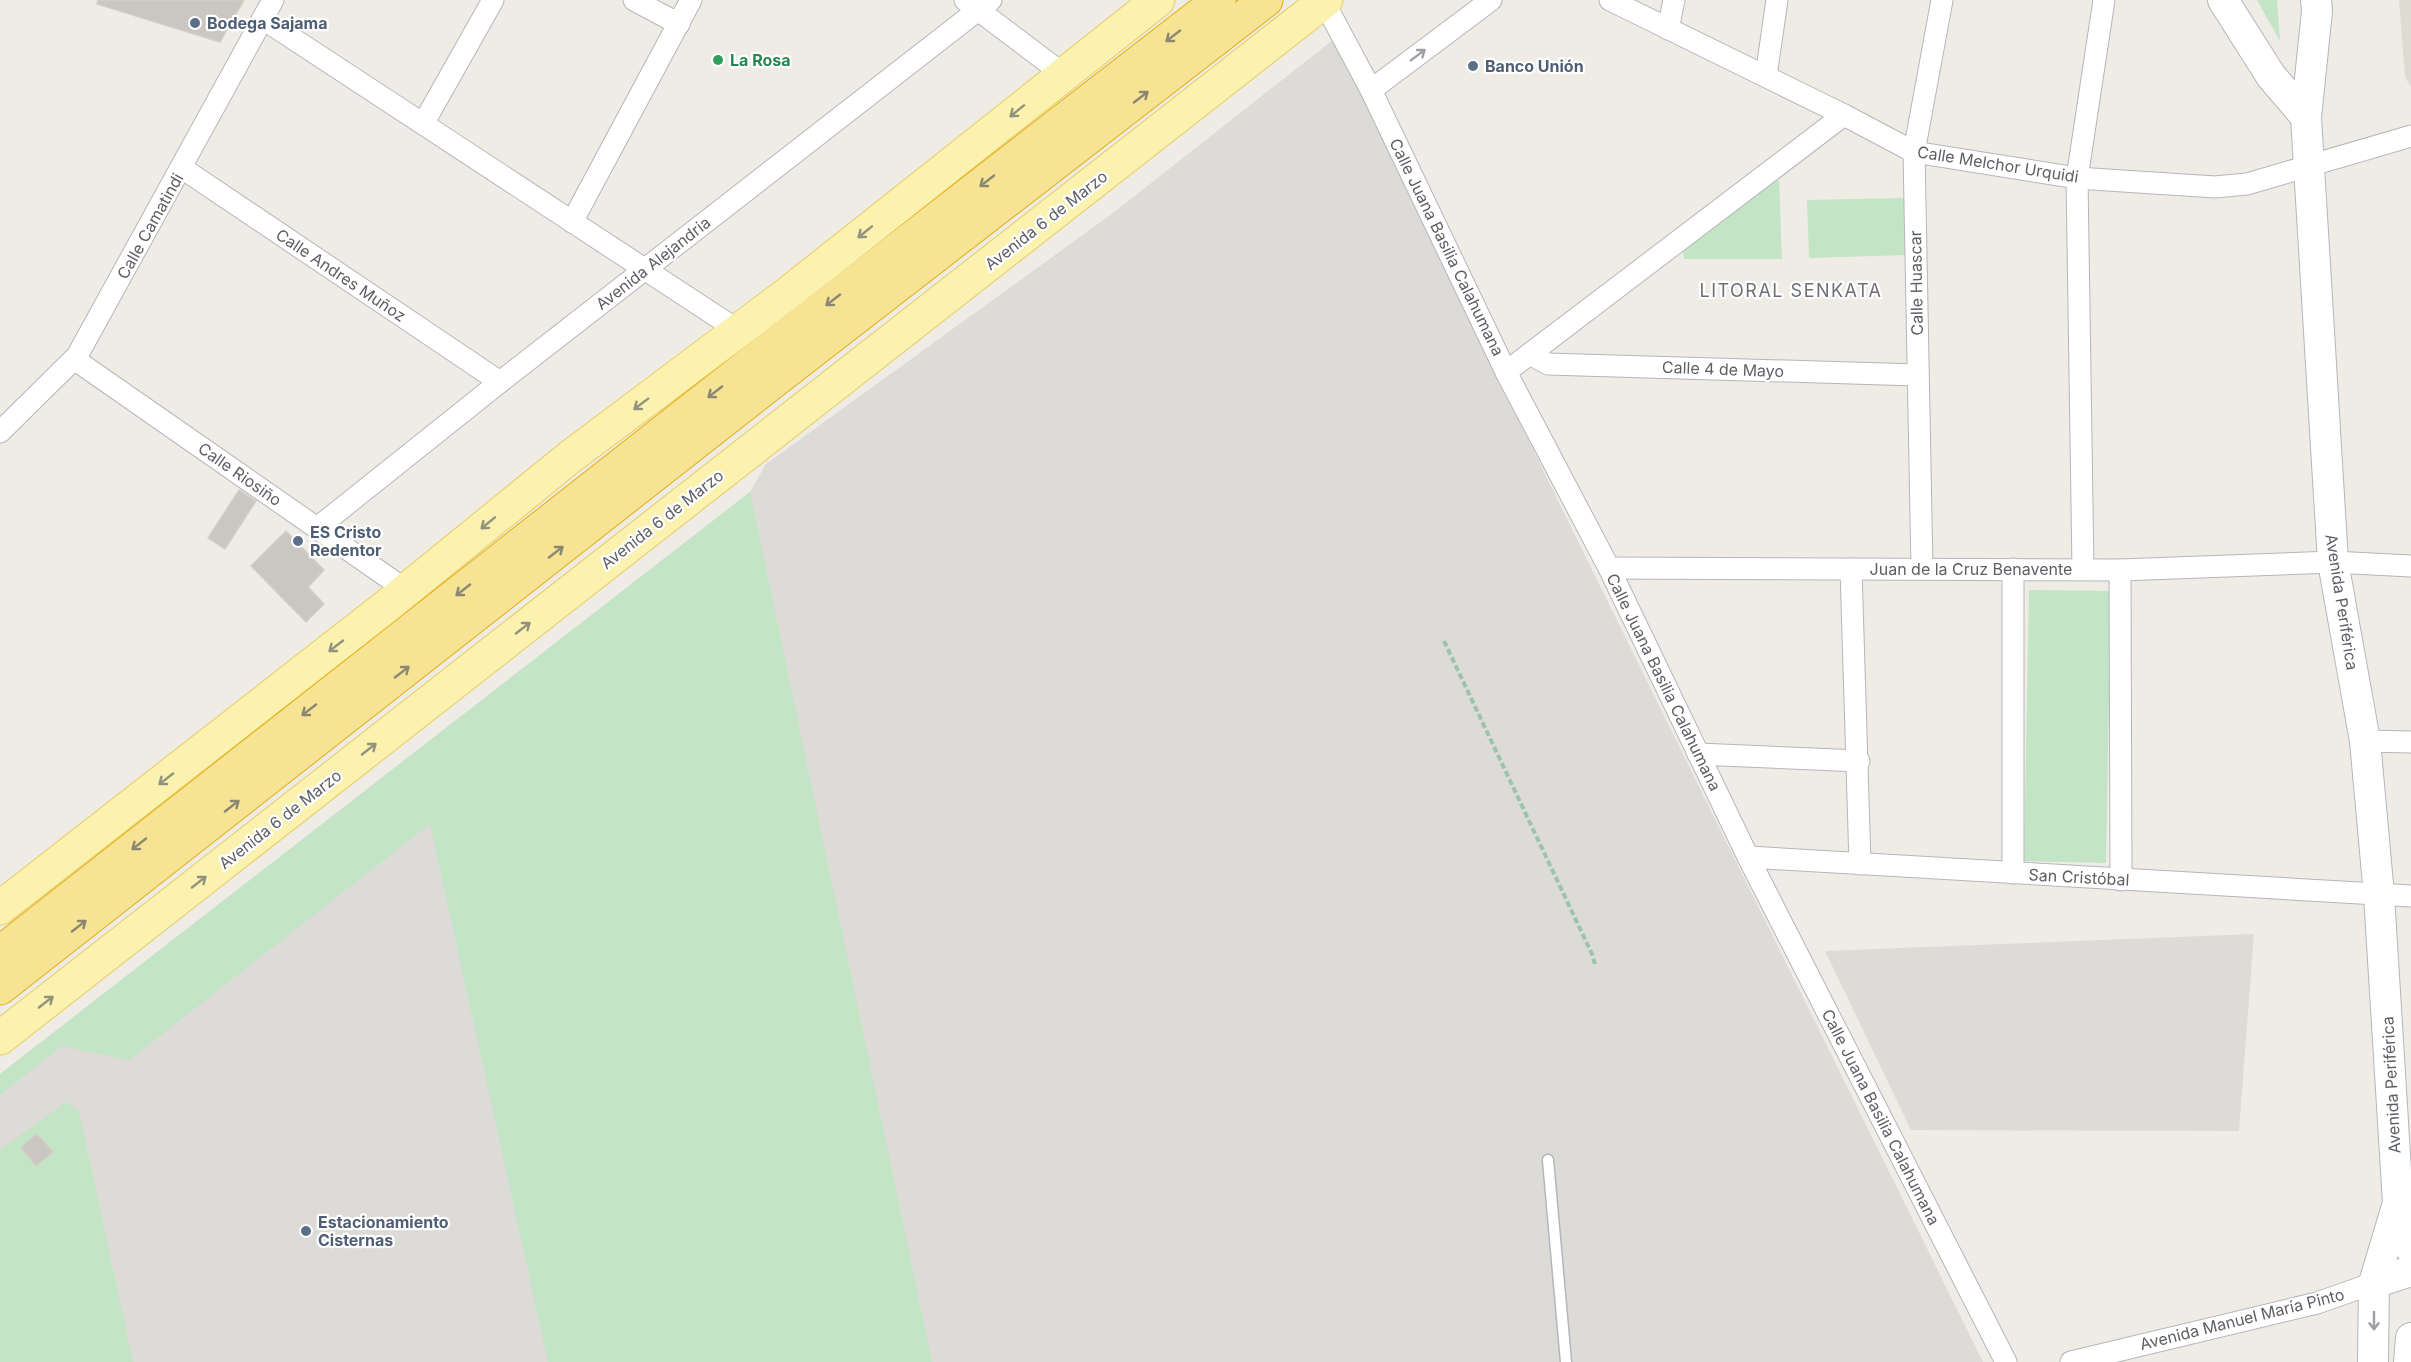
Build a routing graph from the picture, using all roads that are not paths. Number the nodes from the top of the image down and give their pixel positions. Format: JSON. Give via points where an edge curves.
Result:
{"nodes":[{"id":1,"x":273,"y":0,"type":"edge"},
{"id":2,"x":493,"y":0,"type":"edge"},
{"id":3,"x":634,"y":0,"type":"edge"},
{"id":4,"x":691,"y":0,"type":"edge"},
{"id":5,"x":1158,"y":0,"type":"edge"},
{"id":6,"x":1219,"y":0,"type":"edge"},
{"id":7,"x":1266,"y":0,"type":"edge"},
{"id":8,"x":1491,"y":0,"type":"edge"},
{"id":9,"x":1610,"y":0,"type":"edge"},
{"id":10,"x":1674,"y":0,"type":"edge"},
{"id":11,"x":1777,"y":0,"type":"edge"},
{"id":12,"x":1942,"y":0,"type":"edge"},
{"id":13,"x":2104,"y":0,"type":"edge"},
{"id":14,"x":2223,"y":0,"type":"edge"},
{"id":15,"x":2316,"y":0,"type":"edge"},
{"id":16,"x":1325,"y":1,"type":"edge"},
{"id":17,"x":978,"y":3,"type":"edge"},
{"id":18,"x":262,"y":19,"type":"junction"},
{"id":19,"x":679,"y":24,"type":"junction"},
{"id":20,"x":1668,"y":29,"type":"junction"},
{"id":21,"x":1063,"y":74,"type":"junction"},
{"id":22,"x":1766,"y":76,"type":"junction"},
{"id":23,"x":1371,"y":90,"type":"junction"},
{"id":24,"x":1844,"y":115,"type":"junction"},
{"id":25,"x":2306,"y":117,"type":"junction"},
{"id":26,"x":423,"y":124,"type":"junction"},
{"id":27,"x":2411,"y":136,"type":"edge"},
{"id":28,"x":1914,"y":152,"type":"junction"},
{"id":29,"x":2310,"y":165,"type":"junction"},
{"id":30,"x":182,"y":168,"type":"junction"},
{"id":31,"x":2077,"y":178,"type":"junction"},
{"id":32,"x":572,"y":222,"type":"junction"},
{"id":33,"x":645,"y":269,"type":"junction"},
{"id":34,"x":739,"y":331,"type":"junction"},
{"id":35,"x":1530,"y":354,"type":"junction"},
{"id":36,"x":74,"y":359,"type":"junction"},
{"id":37,"x":1506,"y":372,"type":"junction"},
{"id":38,"x":1917,"y":375,"type":"junction"},
{"id":39,"x":500,"y":382,"type":"junction"},
{"id":40,"x":0,"y":432,"type":"edge"},
{"id":41,"x":317,"y":528,"type":"junction"},
{"id":42,"x":2333,"y":562,"type":"junction"},
{"id":43,"x":2411,"y":566,"type":"edge"},
{"id":44,"x":1609,"y":568,"type":"junction"},
{"id":45,"x":1851,"y":569,"type":"junction"},
{"id":46,"x":1922,"y":569,"type":"junction"},
{"id":47,"x":2013,"y":569,"type":"junction"},
{"id":48,"x":2083,"y":569,"type":"junction"},
{"id":49,"x":2120,"y":570,"type":"junction"},
{"id":50,"x":406,"y":590,"type":"junction"},
{"id":51,"x":2365,"y":741,"type":"junction"},
{"id":52,"x":2411,"y":742,"type":"edge"},
{"id":53,"x":1698,"y":754,"type":"junction"},
{"id":54,"x":1858,"y":761,"type":"junction"},
{"id":55,"x":1748,"y":857,"type":"junction"},
{"id":56,"x":1860,"y":864,"type":"junction"},
{"id":57,"x":2013,"y":873,"type":"junction"},
{"id":58,"x":2121,"y":880,"type":"junction"},
{"id":59,"x":2379,"y":895,"type":"junction"},
{"id":60,"x":2411,"y":896,"type":"edge"},
{"id":61,"x":0,"y":908,"type":"edge"},
{"id":62,"x":0,"y":953,"type":"edge"},
{"id":63,"x":0,"y":988,"type":"edge"},
{"id":64,"x":0,"y":1038,"type":"edge"},
{"id":65,"x":1548,"y":1160,"type":"dead end"},
{"id":66,"x":2398,"y":1203,"type":"junction"},
{"id":67,"x":2411,"y":1249,"type":"edge"},
{"id":68,"x":2411,"y":1270,"type":"edge"},
{"id":69,"x":2374,"y":1283,"type":"junction"},
{"id":70,"x":2411,"y":1338,"type":"edge"},
{"id":71,"x":1566,"y":1362,"type":"edge"},
{"id":72,"x":2006,"y":1362,"type":"edge"},
{"id":73,"x":2071,"y":1362,"type":"edge"},
{"id":74,"x":2373,"y":1362,"type":"edge"},
{"id":75,"x":2409,"y":1362,"type":"edge"}],
"edges":[{"from":1,"to":18,"type":"street","name":"Calle Camatindi"},
{"from":2,"to":26,"type":"street"},
{"from":3,"to":19,"type":"street"},
{"from":4,"to":19,"type":"street"},
{"from":5,"to":21,"type":"main road"},
{"from":6,"to":62,"type":"highway","one_way":true},
{"from":63,"to":7,"type":"highway","one_way":true},
{"from":23,"to":8,"type":"street","one_way":true},
{"from":9,"to":20,"type":"street","name":"Calle Melchor Urquidi"},
{"from":10,"to":20,"type":"street"},
{"from":11,"to":22,"type":"street"},
{"from":12,"to":28,"type":"street","name":"Calle Huascar"},
{"from":13,"to":31,"type":"street"},
{"from":14,"to":25,"type":"street","via":[[2271,76]]},
{"from":15,"to":25,"type":"street","name":"Avenida Periférica"},
{"from":16,"to":23,"type":"street","name":"Calle Juana Basilia Calahumana"},
{"from":64,"to":16,"type":"main road","name":"Avenida 6 de Marzo","one_way":true},
{"from":17,"to":21,"type":"street"},
{"from":17,"to":33,"type":"street","name":"Avenida Alejandria"},
{"from":18,"to":26,"type":"street"},
{"from":18,"to":30,"type":"street","name":"Calle Camatindi"},
{"from":19,"to":32,"type":"street"},
{"from":20,"to":22,"type":"street","name":"Calle Melchor Urquidi"},
{"from":21,"to":34,"type":"main road","one_way":true},
{"from":22,"to":24,"type":"street","name":"Calle Melchor Urquidi"},
{"from":23,"to":37,"type":"street","name":"Calle Juana Basilia Calahumana"},
{"from":24,"to":28,"type":"street","name":"Calle Melchor Urquidi"},
{"from":24,"to":35,"type":"street"},
{"from":25,"to":29,"type":"street","name":"Avenida Periférica"},
{"from":26,"to":32,"type":"street"},
{"from":27,"to":29,"type":"street","name":"Calle Melchor Urquidi"},
{"from":28,"to":31,"type":"street","name":"Calle Melchor Urquidi"},
{"from":28,"to":38,"type":"street","name":"Calle Huascar"},
{"from":29,"to":31,"type":"street","name":"Calle Melchor Urquidi","via":[[2247,184],[2215,187]]},
{"from":29,"to":42,"type":"street","name":"Avenida Periférica"},
{"from":30,"to":36,"type":"street","name":"Calle Camatindi"},
{"from":30,"to":39,"type":"street","name":"Calle Andres Muñoz"},
{"from":31,"to":48,"type":"street"},
{"from":32,"to":33,"type":"street"},
{"from":33,"to":34,"type":"street"},
{"from":33,"to":39,"type":"street","name":"Avenida Alejandria"},
{"from":34,"to":50,"type":"main road","one_way":true,"via":[[570,457]]},
{"from":35,"to":37,"type":"street"},
{"from":35,"to":38,"type":"street","name":"Calle 4 de Mayo","via":[[1548,364]]},
{"from":36,"to":40,"type":"street","name":"Calle Camatindi"},
{"from":36,"to":41,"type":"street","name":"Calle Riosiño"},
{"from":37,"to":44,"type":"street","name":"Calle Juana Basilia Calahumana"},
{"from":38,"to":46,"type":"street","name":"Calle Huascar"},
{"from":39,"to":41,"type":"street","name":"Avenida Alejandria"},
{"from":41,"to":50,"type":"street","name":"Calle Riosiño"},
{"from":42,"to":43,"type":"street","name":"Juan de la Cruz Benavente"},
{"from":42,"to":49,"type":"street","name":"Juan de la Cruz Benavente"},
{"from":42,"to":51,"type":"street","name":"Avenida Periférica"},
{"from":44,"to":45,"type":"street","name":"Juan de la Cruz Benavente"},
{"from":44,"to":53,"type":"street","name":"Calle Juana Basilia Calahumana"},
{"from":45,"to":46,"type":"street","name":"Juan de la Cruz Benavente"},
{"from":45,"to":54,"type":"street"},
{"from":46,"to":47,"type":"street","name":"Juan de la Cruz Benavente"},
{"from":47,"to":48,"type":"street","name":"Juan de la Cruz Benavente"},
{"from":47,"to":57,"type":"street"},
{"from":48,"to":49,"type":"street","name":"Juan de la Cruz Benavente"},
{"from":49,"to":58,"type":"street"},
{"from":50,"to":61,"type":"main road","one_way":true},
{"from":51,"to":52,"type":"street"},
{"from":51,"to":59,"type":"street","name":"Avenida Periférica"},
{"from":53,"to":54,"type":"street"},
{"from":53,"to":55,"type":"street","name":"Calle Juana Basilia Calahumana"},
{"from":54,"to":56,"type":"street"},
{"from":55,"to":56,"type":"street","name":"San Cristóbal"},
{"from":55,"to":72,"type":"street","name":"Calle Juana Basilia Calahumana"},
{"from":56,"to":57,"type":"street","name":"San Cristóbal"},
{"from":57,"to":58,"type":"street","name":"San Cristóbal"},
{"from":58,"to":59,"type":"street","name":"San Cristóbal"},
{"from":59,"to":60,"type":"street","name":"San Cristóbal"},
{"from":59,"to":66,"type":"street","name":"Avenida Periférica"},
{"from":65,"to":71,"type":"lane"},
{"from":66,"to":67,"type":"street","name":"Avenida Periférica"},
{"from":66,"to":69,"type":"street","name":"Avenida Periférica"},
{"from":68,"to":69,"type":"street","name":"Avenida Manuel María Pinto"},
{"from":69,"to":73,"type":"street","name":"Avenida Manuel María Pinto","via":[[2317,1303]]},
{"from":69,"to":74,"type":"street","name":"Avenida Periférica","one_way":true},
{"from":70,"to":75,"type":"street"}]}
